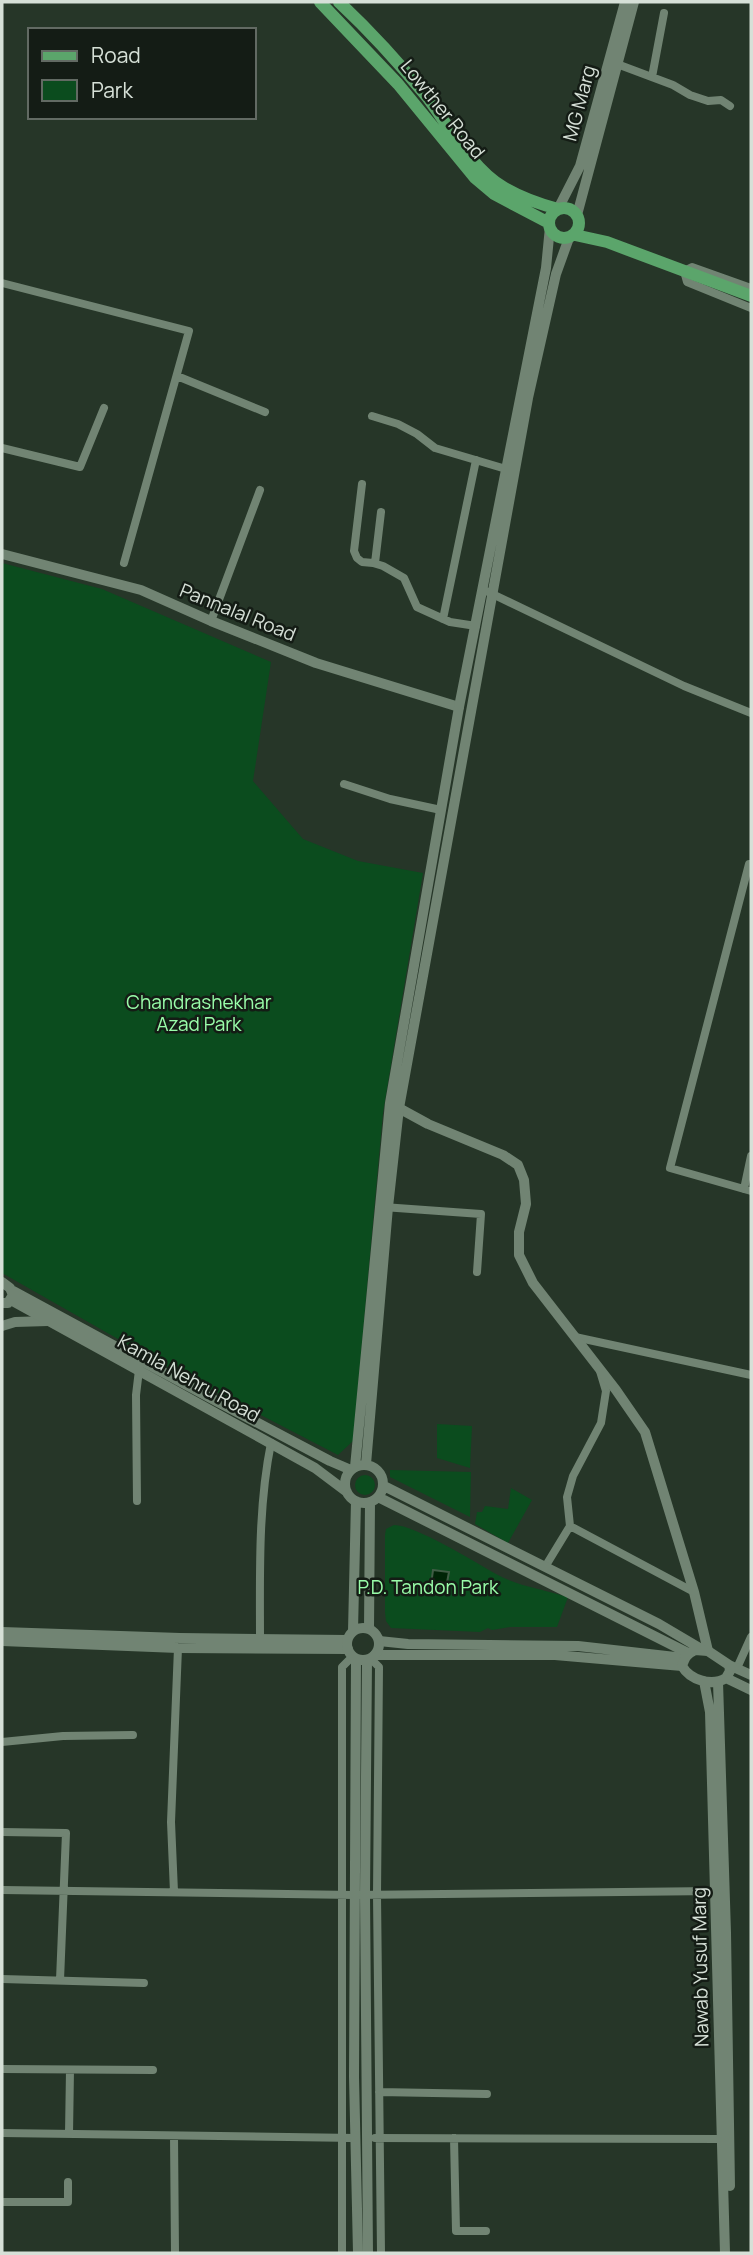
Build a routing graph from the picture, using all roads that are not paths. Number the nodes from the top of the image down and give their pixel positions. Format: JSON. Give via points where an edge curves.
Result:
{"nodes":[{"id":1,"x":320,"y":2,"type":"edge"},
{"id":2,"x":340,"y":2,"type":"edge"},
{"id":3,"x":625,"y":2,"type":"edge"},
{"id":4,"x":634,"y":2,"type":"edge"},
{"id":5,"x":664,"y":13,"type":"dead end"},
{"id":6,"x":617,"y":64,"type":"junction"},
{"id":7,"x":652,"y":78,"type":"junction"},
{"id":8,"x":730,"y":106,"type":"dead end"},
{"id":9,"x":558,"y":209,"type":"junction"},
{"id":10,"x":549,"y":225,"type":"junction"},
{"id":11,"x":575,"y":228,"type":"junction"},
{"id":12,"x":689,"y":272,"type":"junction"},
{"id":13,"x":2,"y":283,"type":"edge"},
{"id":14,"x":751,"y":288,"type":"edge"},
{"id":15,"x":751,"y":296,"type":"edge"},
{"id":16,"x":751,"y":308,"type":"edge"},
{"id":17,"x":177,"y":376,"type":"junction"},
{"id":18,"x":104,"y":408,"type":"dead end"},
{"id":19,"x":265,"y":412,"type":"dead end"},
{"id":20,"x":372,"y":416,"type":"dead end"},
{"id":21,"x":2,"y":449,"type":"edge"},
{"id":22,"x":477,"y":460,"type":"junction"},
{"id":23,"x":506,"y":469,"type":"junction"},
{"id":24,"x":362,"y":484,"type":"dead end"},
{"id":25,"x":260,"y":490,"type":"dead end"},
{"id":26,"x":381,"y":512,"type":"dead end"},
{"id":27,"x":2,"y":554,"type":"edge"},
{"id":28,"x":375,"y":563,"type":"junction"},
{"id":29,"x":124,"y":564,"type":"dead end"},
{"id":30,"x":488,"y":593,"type":"junction"},
{"id":31,"x":443,"y":619,"type":"junction"},
{"id":32,"x":211,"y":621,"type":"junction"},
{"id":33,"x":476,"y":626,"type":"junction"},
{"id":34,"x":459,"y":707,"type":"junction"},
{"id":35,"x":751,"y":713,"type":"edge"},
{"id":36,"x":344,"y":784,"type":"dead end"},
{"id":37,"x":441,"y":810,"type":"junction"},
{"id":38,"x":751,"y":864,"type":"edge"},
{"id":39,"x":395,"y":1106,"type":"junction"},
{"id":40,"x":751,"y":1156,"type":"edge"},
{"id":41,"x":747,"y":1190,"type":"edge"},
{"id":42,"x":384,"y":1207,"type":"junction"},
{"id":43,"x":477,"y":1272,"type":"dead end"},
{"id":44,"x":2,"y":1282,"type":"edge"},
{"id":45,"x":6,"y":1302,"type":"edge"},
{"id":46,"x":48,"y":1321,"type":"junction"},
{"id":47,"x":2,"y":1326,"type":"edge"},
{"id":48,"x":575,"y":1337,"type":"junction"},
{"id":49,"x":598,"y":1367,"type":"junction"},
{"id":50,"x":139,"y":1370,"type":"junction"},
{"id":51,"x":751,"y":1375,"type":"edge"},
{"id":52,"x":271,"y":1443,"type":"junction"},
{"id":53,"x":357,"y":1467,"type":"junction"},
{"id":54,"x":384,"y":1486,"type":"junction"},
{"id":55,"x":347,"y":1492,"type":"junction"},
{"id":56,"x":374,"y":1500,"type":"junction"},
{"id":57,"x":137,"y":1501,"type":"dead end"},
{"id":58,"x":356,"y":1501,"type":"junction"},
{"id":59,"x":570,"y":1526,"type":"junction"},
{"id":60,"x":545,"y":1567,"type":"junction"},
{"id":61,"x":694,"y":1592,"type":"junction"},
{"id":62,"x":369,"y":1629,"type":"junction"},
{"id":63,"x":2,"y":1636,"type":"edge"},
{"id":64,"x":751,"y":1637,"type":"edge"},
{"id":65,"x":260,"y":1638,"type":"junction"},
{"id":66,"x":379,"y":1641,"type":"junction"},
{"id":67,"x":178,"y":1648,"type":"junction"},
{"id":68,"x":359,"y":1651,"type":"junction"},
{"id":69,"x":706,"y":1651,"type":"junction"},
{"id":70,"x":685,"y":1659,"type":"junction"},
{"id":71,"x":733,"y":1666,"type":"junction"},
{"id":72,"x":751,"y":1675,"type":"edge"},
{"id":73,"x":722,"y":1680,"type":"junction"},
{"id":74,"x":704,"y":1681,"type":"junction"},
{"id":75,"x":751,"y":1690,"type":"edge"},
{"id":76,"x":133,"y":1735,"type":"dead end"},
{"id":77,"x":2,"y":1742,"type":"edge"},
{"id":78,"x":2,"y":1832,"type":"edge"},
{"id":79,"x":2,"y":1890,"type":"edge"},
{"id":80,"x":64,"y":1891,"type":"junction"},
{"id":81,"x":715,"y":1891,"type":"junction"},
{"id":82,"x":174,"y":1892,"type":"junction"},
{"id":83,"x":341,"y":1895,"type":"junction"},
{"id":84,"x":359,"y":1895,"type":"junction"},
{"id":85,"x":377,"y":1895,"type":"junction"},
{"id":86,"x":2,"y":1979,"type":"edge"},
{"id":87,"x":60,"y":1980,"type":"junction"},
{"id":88,"x":144,"y":1983,"type":"dead end"},
{"id":89,"x":2,"y":2069,"type":"edge"},
{"id":90,"x":70,"y":2070,"type":"junction"},
{"id":91,"x":153,"y":2070,"type":"dead end"},
{"id":92,"x":379,"y":2092,"type":"junction"},
{"id":93,"x":486,"y":2094,"type":"dead end"},
{"id":94,"x":2,"y":2133,"type":"edge"},
{"id":95,"x":69,"y":2134,"type":"junction"},
{"id":96,"x":174,"y":2136,"type":"junction"},
{"id":97,"x":342,"y":2138,"type":"junction"},
{"id":98,"x":367,"y":2138,"type":"junction"},
{"id":99,"x":454,"y":2138,"type":"junction"},
{"id":100,"x":722,"y":2139,"type":"junction"},
{"id":101,"x":68,"y":2182,"type":"dead end"},
{"id":102,"x":2,"y":2202,"type":"edge"},
{"id":103,"x":486,"y":2231,"type":"dead end"},
{"id":104,"x":175,"y":2253,"type":"edge"},
{"id":105,"x":342,"y":2253,"type":"edge"},
{"id":106,"x":358,"y":2253,"type":"edge"},
{"id":107,"x":368,"y":2253,"type":"edge"},
{"id":108,"x":381,"y":2253,"type":"edge"},
{"id":109,"x":725,"y":2253,"type":"edge"},
{"id":110,"x":733,"y":2253,"type":"edge"}],
"edges":[{"from":1,"to":10,"type":"main road","name":"Lowther Road","via":[[398,84],[475,178]]},
{"from":2,"to":9,"type":"main road","name":"Lowther Road","via":[[425,95],[485,172],[501,186]]},
{"from":3,"to":9,"type":"main road","name":"MG Marg","via":[[580,166]]},
{"from":4,"to":6,"type":"main road"},
{"from":5,"to":7,"type":"street"},
{"from":6,"to":7,"type":"street"},
{"from":6,"to":11,"type":"main road"},
{"from":7,"to":8,"type":"street"},
{"from":9,"to":10,"type":"main road"},
{"from":9,"to":11,"type":"main road","via":[[571,210]]},
{"from":10,"to":11,"type":"main road","via":[[557,237]]},
{"from":10,"to":23,"type":"main road","via":[[546,268]]},
{"from":11,"to":12,"type":"main road"},
{"from":11,"to":30,"type":"main road","via":[[556,274],[544,322]]},
{"from":12,"to":14,"type":"street","via":[[692,267]]},
{"from":12,"to":15,"type":"main road"},
{"from":12,"to":16,"type":"street","via":[[687,282]]},
{"from":13,"to":17,"type":"street","via":[[189,331]]},
{"from":17,"to":19,"type":"street"},
{"from":17,"to":29,"type":"street"},
{"from":18,"to":21,"type":"street","via":[[80,467]]},
{"from":20,"to":22,"type":"street","via":[[398,424],[435,448]]},
{"from":22,"to":23,"type":"street"},
{"from":22,"to":31,"type":"street"},
{"from":23,"to":30,"type":"main road"},
{"from":24,"to":28,"type":"street","via":[[354,551],[362,562]]},
{"from":25,"to":32,"type":"street"},
{"from":26,"to":28,"type":"street"},
{"from":27,"to":32,"type":"street","name":"Pannalal Road","via":[[141,590]]},
{"from":28,"to":31,"type":"street","via":[[404,578],[417,607]]},
{"from":30,"to":33,"type":"main road"},
{"from":30,"to":35,"type":"street"},
{"from":30,"to":39,"type":"main road"},
{"from":31,"to":33,"type":"street"},
{"from":32,"to":34,"type":"street","name":"Pannalal Road","via":[[316,663]]},
{"from":33,"to":34,"type":"main road"},
{"from":34,"to":37,"type":"main road"},
{"from":36,"to":37,"type":"street"},
{"from":37,"to":39,"type":"main road"},
{"from":38,"to":41,"type":"street","via":[[670,1168]]},
{"from":39,"to":42,"type":"main road"},
{"from":39,"to":48,"type":"street","via":[[518,1165],[526,1203],[519,1255],[533,1283]]},
{"from":40,"to":41,"type":"street"},
{"from":42,"to":43,"type":"street","via":[[481,1214]]},
{"from":42,"to":53,"type":"main road"},
{"from":44,"to":45,"type":"main road","via":[[7,1284]]},
{"from":45,"to":46,"type":"main road","name":"Kamla Nehru Road"},
{"from":45,"to":53,"type":"main road","name":"Kamla Nehru Road","via":[[218,1402],[330,1461]]},
{"from":46,"to":47,"type":"street"},
{"from":46,"to":50,"type":"main road","name":"Kamla Nehru Road"},
{"from":48,"to":49,"type":"street"},
{"from":48,"to":51,"type":"street"},
{"from":49,"to":59,"type":"street","via":[[606,1391],[601,1423],[573,1476],[567,1497]]},
{"from":49,"to":61,"type":"street","via":[[645,1432]]},
{"from":50,"to":52,"type":"main road","name":"Kamla Nehru Road"},
{"from":50,"to":57,"type":"street"},
{"from":52,"to":55,"type":"main road","name":"Kamla Nehru Road"},
{"from":52,"to":65,"type":"street","via":[[262,1522]]},
{"from":53,"to":54,"type":"main road","via":[[377,1470]]},
{"from":53,"to":55,"type":"main road","via":[[346,1479]]},
{"from":54,"to":56,"type":"main road"},
{"from":54,"to":60,"type":"main road"},
{"from":55,"to":58,"type":"main road"},
{"from":56,"to":58,"type":"main road"},
{"from":56,"to":62,"type":"main road"},
{"from":56,"to":70,"type":"main road"},
{"from":58,"to":68,"type":"main road"},
{"from":59,"to":60,"type":"street"},
{"from":59,"to":61,"type":"street"},
{"from":60,"to":69,"type":"main road"},
{"from":61,"to":69,"type":"street"},
{"from":62,"to":66,"type":"main road"},
{"from":62,"to":68,"type":"main road","via":[[363,1628]]},
{"from":63,"to":65,"type":"street"},
{"from":63,"to":67,"type":"street"},
{"from":64,"to":71,"type":"street"},
{"from":65,"to":68,"type":"street"},
{"from":66,"to":68,"type":"main road","via":[[379,1646]]},
{"from":66,"to":70,"type":"street","via":[[578,1646]]},
{"from":67,"to":68,"type":"street"},
{"from":67,"to":82,"type":"street","via":[[171,1822]]},
{"from":68,"to":70,"type":"street"},
{"from":68,"to":83,"type":"street","via":[[342,1667]]},
{"from":68,"to":84,"type":"main road"},
{"from":68,"to":85,"type":"street","via":[[379,1667]]},
{"from":69,"to":70,"type":"main road","via":[[695,1650]]},
{"from":69,"to":71,"type":"main road"},
{"from":70,"to":74,"type":"main road","via":[[685,1671]]},
{"from":71,"to":72,"type":"main road"},
{"from":71,"to":73,"type":"main road"},
{"from":73,"to":74,"type":"main road"},
{"from":73,"to":75,"type":"main road"},
{"from":73,"to":110,"type":"main road"},
{"from":74,"to":81,"type":"main road","name":"Nawab Yusuf Marg","via":[[710,1712]]},
{"from":76,"to":77,"type":"street"},
{"from":78,"to":80,"type":"street","via":[[66,1833]]},
{"from":79,"to":80,"type":"street"},
{"from":80,"to":82,"type":"street"},
{"from":80,"to":87,"type":"street"},
{"from":81,"to":85,"type":"street"},
{"from":81,"to":100,"type":"main road","name":"Nawab Yusuf Marg"},
{"from":82,"to":83,"type":"street"},
{"from":83,"to":84,"type":"street"},
{"from":83,"to":97,"type":"street"},
{"from":84,"to":85,"type":"street"},
{"from":84,"to":98,"type":"main road"},
{"from":85,"to":92,"type":"street"},
{"from":86,"to":87,"type":"street"},
{"from":87,"to":88,"type":"street"},
{"from":89,"to":90,"type":"street"},
{"from":90,"to":91,"type":"street"},
{"from":90,"to":95,"type":"street"},
{"from":92,"to":93,"type":"street"},
{"from":92,"to":98,"type":"street"},
{"from":94,"to":95,"type":"street"},
{"from":95,"to":96,"type":"street"},
{"from":96,"to":97,"type":"street"},
{"from":96,"to":104,"type":"street"},
{"from":97,"to":98,"type":"street"},
{"from":97,"to":105,"type":"street"},
{"from":98,"to":99,"type":"street"},
{"from":98,"to":106,"type":"main road"},
{"from":98,"to":107,"type":"main road"},
{"from":98,"to":108,"type":"street"},
{"from":99,"to":100,"type":"street"},
{"from":99,"to":103,"type":"street","via":[[456,2231]]},
{"from":100,"to":109,"type":"main road","name":"Nawab Yusuf Marg"},
{"from":101,"to":102,"type":"street","via":[[68,2202]]}]}
